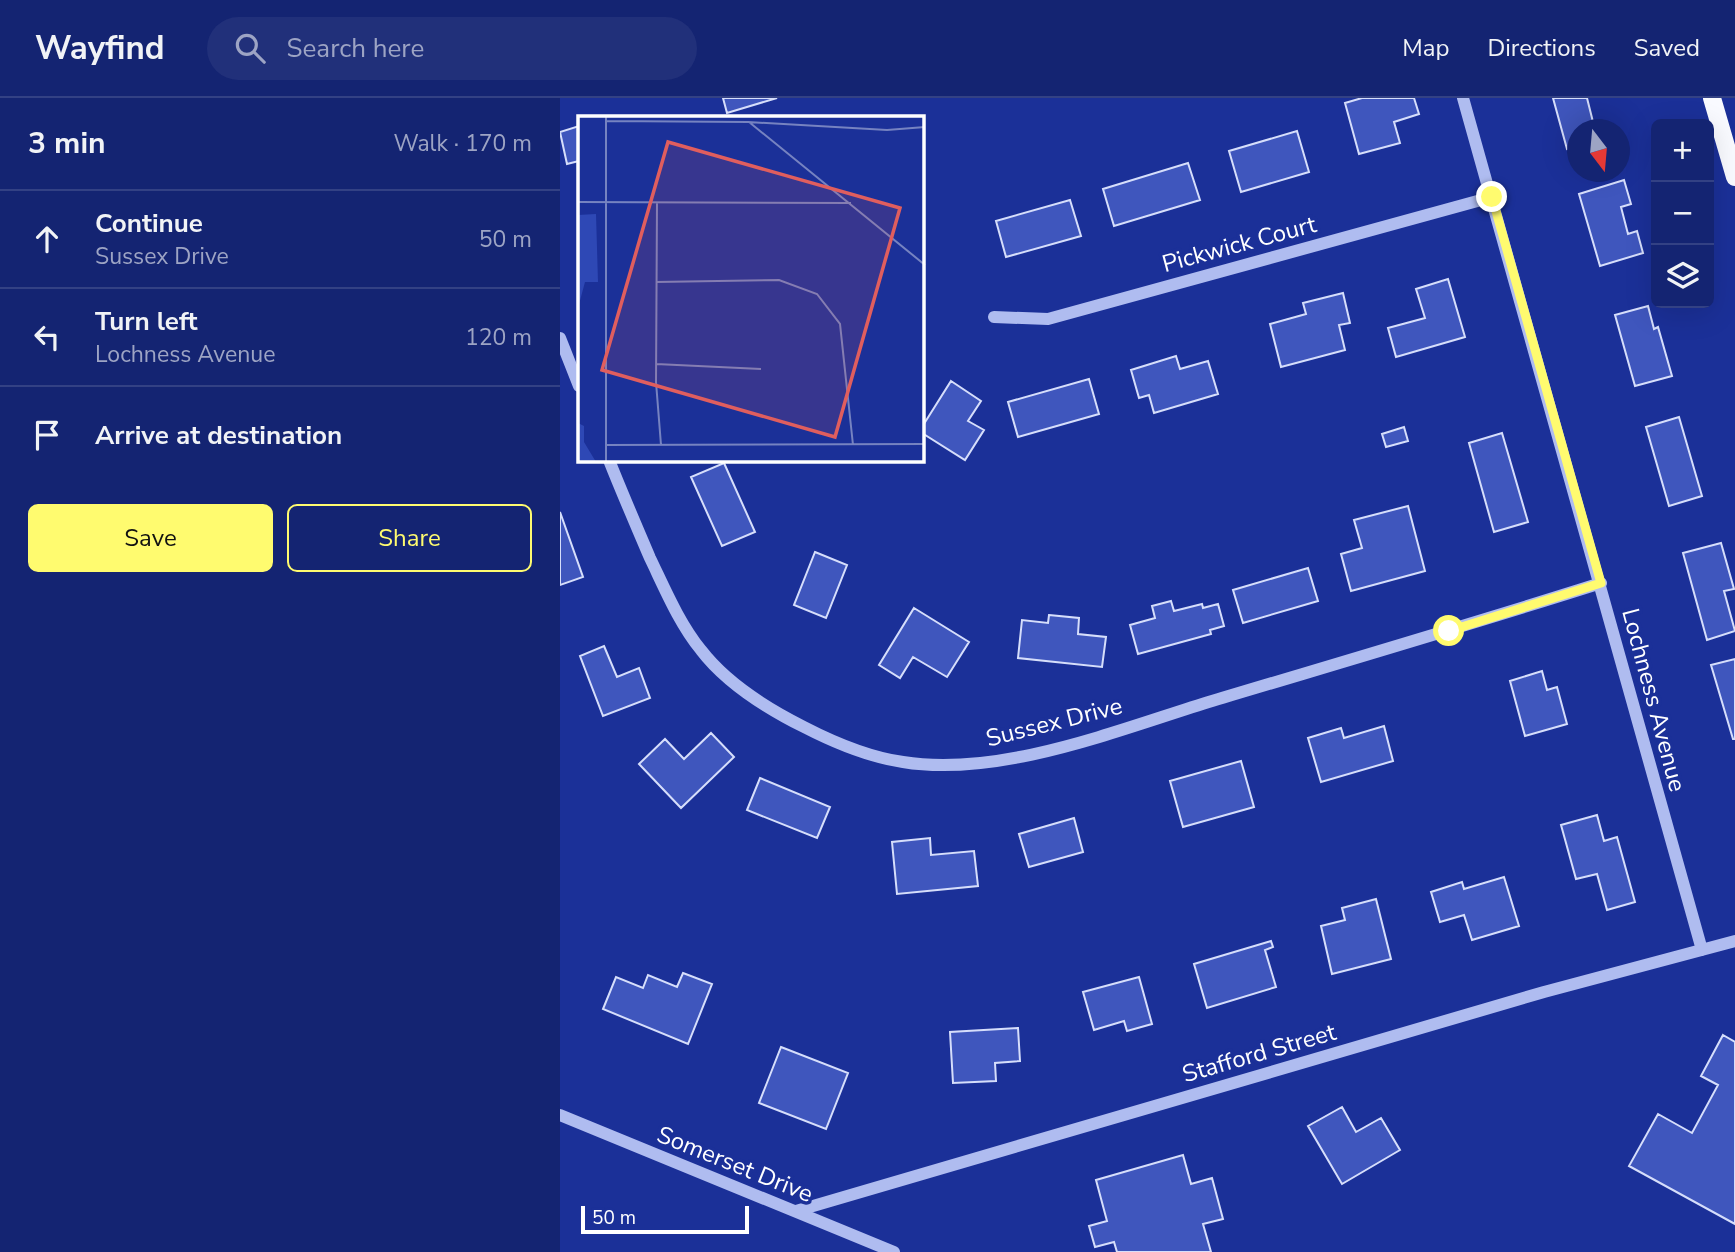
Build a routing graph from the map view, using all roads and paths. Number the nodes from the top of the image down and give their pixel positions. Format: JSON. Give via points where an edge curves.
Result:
{"nodes":[{"id":1,"x":1463,"y":98,"type":"edge"},
{"id":2,"x":1712,"y":98,"type":"edge"},
{"id":3,"x":1735,"y":177,"type":"edge"},
{"id":4,"x":1492,"y":197,"type":"junction"},
{"id":5,"x":994,"y":317,"type":"dead end"},
{"id":6,"x":560,"y":338,"type":"edge"},
{"id":7,"x":578,"y":383,"type":"edge"},
{"id":8,"x":609,"y":462,"type":"edge"},
{"id":9,"x":1601,"y":583,"type":"junction"},
{"id":10,"x":1735,"y":941,"type":"edge"},
{"id":11,"x":1702,"y":950,"type":"junction"},
{"id":12,"x":560,"y":1115,"type":"edge"},
{"id":13,"x":796,"y":1211,"type":"junction"},
{"id":14,"x":894,"y":1252,"type":"edge"}],
"edges":[{"from":1,"to":4,"type":"street","name":"Lochness Avenue"},
{"from":2,"to":3,"type":"main road"},
{"from":4,"to":5,"type":"street","name":"Pickwick Court","via":[[1048,318]]},
{"from":4,"to":9,"type":"street","name":"Lochness Avenue"},
{"from":6,"to":7,"type":"street"},
{"from":8,"to":9,"type":"street","name":"Sussex Drive","via":[[664,589],[687,631],[716,668],[792,722],[835,743],[906,763],[982,762],[1056,748]]},
{"from":9,"to":11,"type":"street","name":"Lochness Avenue"},
{"from":10,"to":11,"type":"street","name":"Stafford Street"},
{"from":11,"to":13,"type":"street","name":"Stafford Street"},
{"from":12,"to":13,"type":"street","name":"Somerset Drive"},
{"from":13,"to":14,"type":"street","name":"Somerset Drive"}]}
